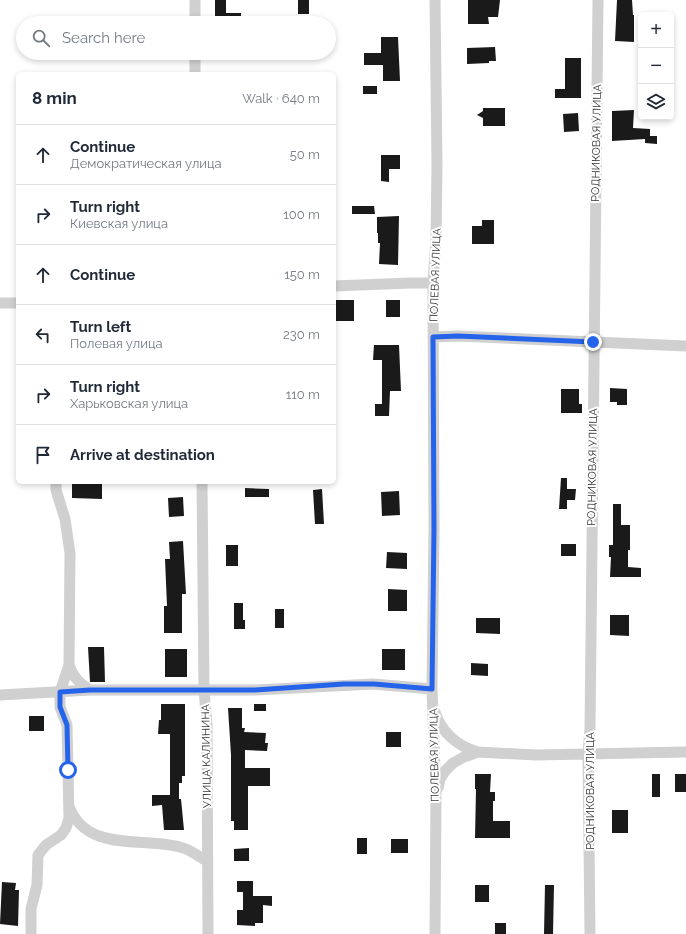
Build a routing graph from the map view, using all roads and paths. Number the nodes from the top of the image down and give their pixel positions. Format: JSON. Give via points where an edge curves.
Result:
{"nodes":[{"id":1,"x":194,"y":0,"type":"edge"},
{"id":2,"x":435,"y":0,"type":"edge"},
{"id":3,"x":598,"y":0,"type":"edge"},
{"id":4,"x":195,"y":16,"type":"edge"},
{"id":5,"x":195,"y":60,"type":"edge"},
{"id":6,"x":195,"y":72,"type":"edge"},
{"id":7,"x":433,"y":283,"type":"junction"},
{"id":8,"x":336,"y":286,"type":"edge"},
{"id":9,"x":0,"y":303,"type":"edge"},
{"id":10,"x":16,"y":303,"type":"edge"},
{"id":11,"x":433,"y":337,"type":"junction"},
{"id":12,"x":593,"y":342,"type":"junction"},
{"id":13,"x":686,"y":346,"type":"edge"},
{"id":14,"x":56,"y":484,"type":"edge"},
{"id":15,"x":202,"y":484,"type":"edge"},
{"id":16,"x":68,"y":665,"type":"junction"},
{"id":17,"x":432,"y":689,"type":"junction"},
{"id":18,"x":90,"y":690,"type":"junction"},
{"id":19,"x":204,"y":690,"type":"junction"},
{"id":20,"x":60,"y":692,"type":"junction"},
{"id":21,"x":0,"y":695,"type":"edge"},
{"id":22,"x":433,"y":707,"type":"junction"},
{"id":23,"x":478,"y":752,"type":"junction"},
{"id":24,"x":686,"y":752,"type":"edge"},
{"id":25,"x":588,"y":754,"type":"junction"},
{"id":26,"x":436,"y":797,"type":"junction"},
{"id":27,"x":68,"y":804,"type":"junction"},
{"id":28,"x":207,"y":861,"type":"junction"},
{"id":29,"x":31,"y":934,"type":"edge"},
{"id":30,"x":208,"y":934,"type":"edge"},
{"id":31,"x":435,"y":934,"type":"edge"},
{"id":32,"x":590,"y":934,"type":"edge"}],
"edges":[{"from":1,"to":4,"type":"street"},
{"from":2,"to":7,"type":"street","name":"ПОЛЕВАЯ УЛИЦА","via":[[437,165]]},
{"from":3,"to":12,"type":"street","name":"РОДНИКОВАЯ УЛИЦА"},
{"from":5,"to":6,"type":"street"},
{"from":7,"to":8,"type":"street"},
{"from":7,"to":11,"type":"street","name":"ПОЛЕВАЯ УЛИЦА"},
{"from":9,"to":10,"type":"street"},
{"from":11,"to":12,"type":"street"},
{"from":11,"to":17,"type":"street","name":"ПОЛЕВАЯ УЛИЦА"},
{"from":12,"to":13,"type":"street"},
{"from":12,"to":25,"type":"street","name":"РОДНИКОВАЯ УЛИЦА"},
{"from":14,"to":16,"type":"street","via":[[70,553]]},
{"from":15,"to":19,"type":"street","name":"УЛИЦА КАЛИНИНА"},
{"from":16,"to":18,"type":"street","via":[[75,679]]},
{"from":16,"to":20,"type":"street"},
{"from":17,"to":19,"type":"street","via":[[344,684],[255,690]]},
{"from":17,"to":22,"type":"street","name":"ПОЛЕВАЯ УЛИЦА"},
{"from":18,"to":19,"type":"street"},
{"from":18,"to":20,"type":"street"},
{"from":19,"to":28,"type":"street","name":"УЛИЦА КАЛИНИНА","via":[[207,725]]},
{"from":20,"to":21,"type":"street"},
{"from":20,"to":27,"type":"street","via":[[60,707],[67,725]]},
{"from":22,"to":23,"type":"street","via":[[439,723],[448,735],[466,749]]},
{"from":22,"to":26,"type":"street","name":"ПОЛЕВАЯ УЛИЦА"},
{"from":23,"to":25,"type":"street"},
{"from":23,"to":26,"type":"street","via":[[453,763],[445,771],[440,779]]},
{"from":24,"to":25,"type":"street"},
{"from":25,"to":32,"type":"street","name":"РОДНИКОВАЯ УЛИЦА"},
{"from":26,"to":31,"type":"street","name":"ПОЛЕВАЯ УЛИЦА"},
{"from":27,"to":28,"type":"street","via":[[78,822],[89,832],[124,842],[184,848]]},
{"from":27,"to":29,"type":"street","via":[[66,828],[61,836],[46,845],[38,855],[37,885],[31,909]]},
{"from":28,"to":30,"type":"street","name":"УЛИЦА КАЛИНИНА"}]}
